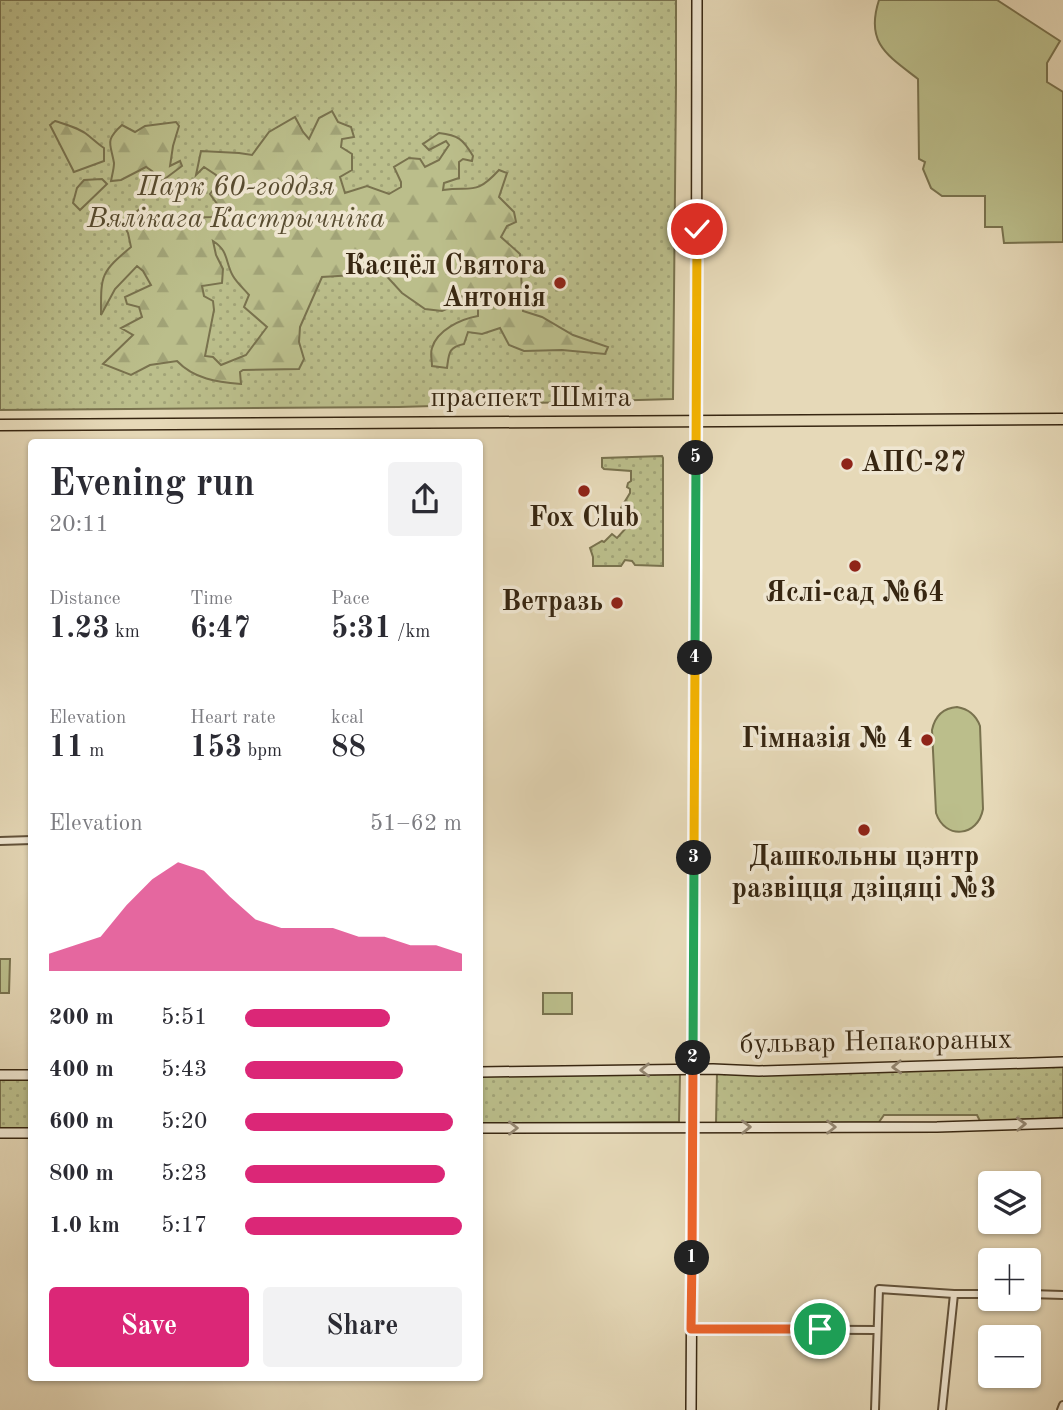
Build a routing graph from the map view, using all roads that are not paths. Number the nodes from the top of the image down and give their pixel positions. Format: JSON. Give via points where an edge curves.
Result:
{"nodes":[{"id":1,"x":698,"y":0,"type":"edge"},
{"id":2,"x":1063,"y":419,"type":"edge"},
{"id":3,"x":696,"y":422,"type":"junction"},
{"id":4,"x":0,"y":425,"type":"edge"},
{"id":5,"x":28,"y":840,"type":"edge"},
{"id":6,"x":0,"y":841,"type":"edge"},
{"id":7,"x":1063,"y":1062,"type":"edge"},
{"id":8,"x":693,"y":1069,"type":"junction"},
{"id":9,"x":483,"y":1072,"type":"edge"},
{"id":10,"x":0,"y":1075,"type":"edge"},
{"id":11,"x":28,"y":1075,"type":"edge"},
{"id":12,"x":1063,"y":1123,"type":"edge"},
{"id":13,"x":483,"y":1128,"type":"edge"},
{"id":14,"x":693,"y":1128,"type":"junction"},
{"id":15,"x":0,"y":1133,"type":"edge"},
{"id":16,"x":28,"y":1133,"type":"edge"},
{"id":17,"x":954,"y":1294,"type":"junction"},
{"id":18,"x":978,"y":1294,"type":"edge"},
{"id":19,"x":1041,"y":1294,"type":"edge"},
{"id":20,"x":1063,"y":1294,"type":"edge"},
{"id":21,"x":691,"y":1329,"type":"junction"},
{"id":22,"x":877,"y":1330,"type":"junction"},
{"id":23,"x":691,"y":1410,"type":"edge"},
{"id":24,"x":875,"y":1410,"type":"edge"},
{"id":25,"x":942,"y":1410,"type":"edge"}],
"edges":[{"from":1,"to":3,"type":"main road"},
{"from":2,"to":3,"type":"main road","name":"праспект Шміта"},
{"from":3,"to":4,"type":"main road","name":"праспект Шміта"},
{"from":3,"to":8,"type":"main road"},
{"from":5,"to":6,"type":"street"},
{"from":7,"to":8,"type":"main road","name":"бульвар Непакораных","one_way":true},
{"from":8,"to":9,"type":"main road","name":"бульвар Непакораных","one_way":true},
{"from":8,"to":14,"type":"main road"},
{"from":10,"to":11,"type":"main road"},
{"from":14,"to":12,"type":"main road","one_way":true},
{"from":13,"to":14,"type":"main road","one_way":true},
{"from":14,"to":21,"type":"main road"},
{"from":15,"to":16,"type":"main road"},
{"from":17,"to":18,"type":"street"},
{"from":17,"to":22,"type":"street","via":[[879,1289]]},
{"from":17,"to":25,"type":"street"},
{"from":19,"to":20,"type":"street"},
{"from":21,"to":22,"type":"street"},
{"from":21,"to":23,"type":"main road"},
{"from":22,"to":24,"type":"street"}]}
